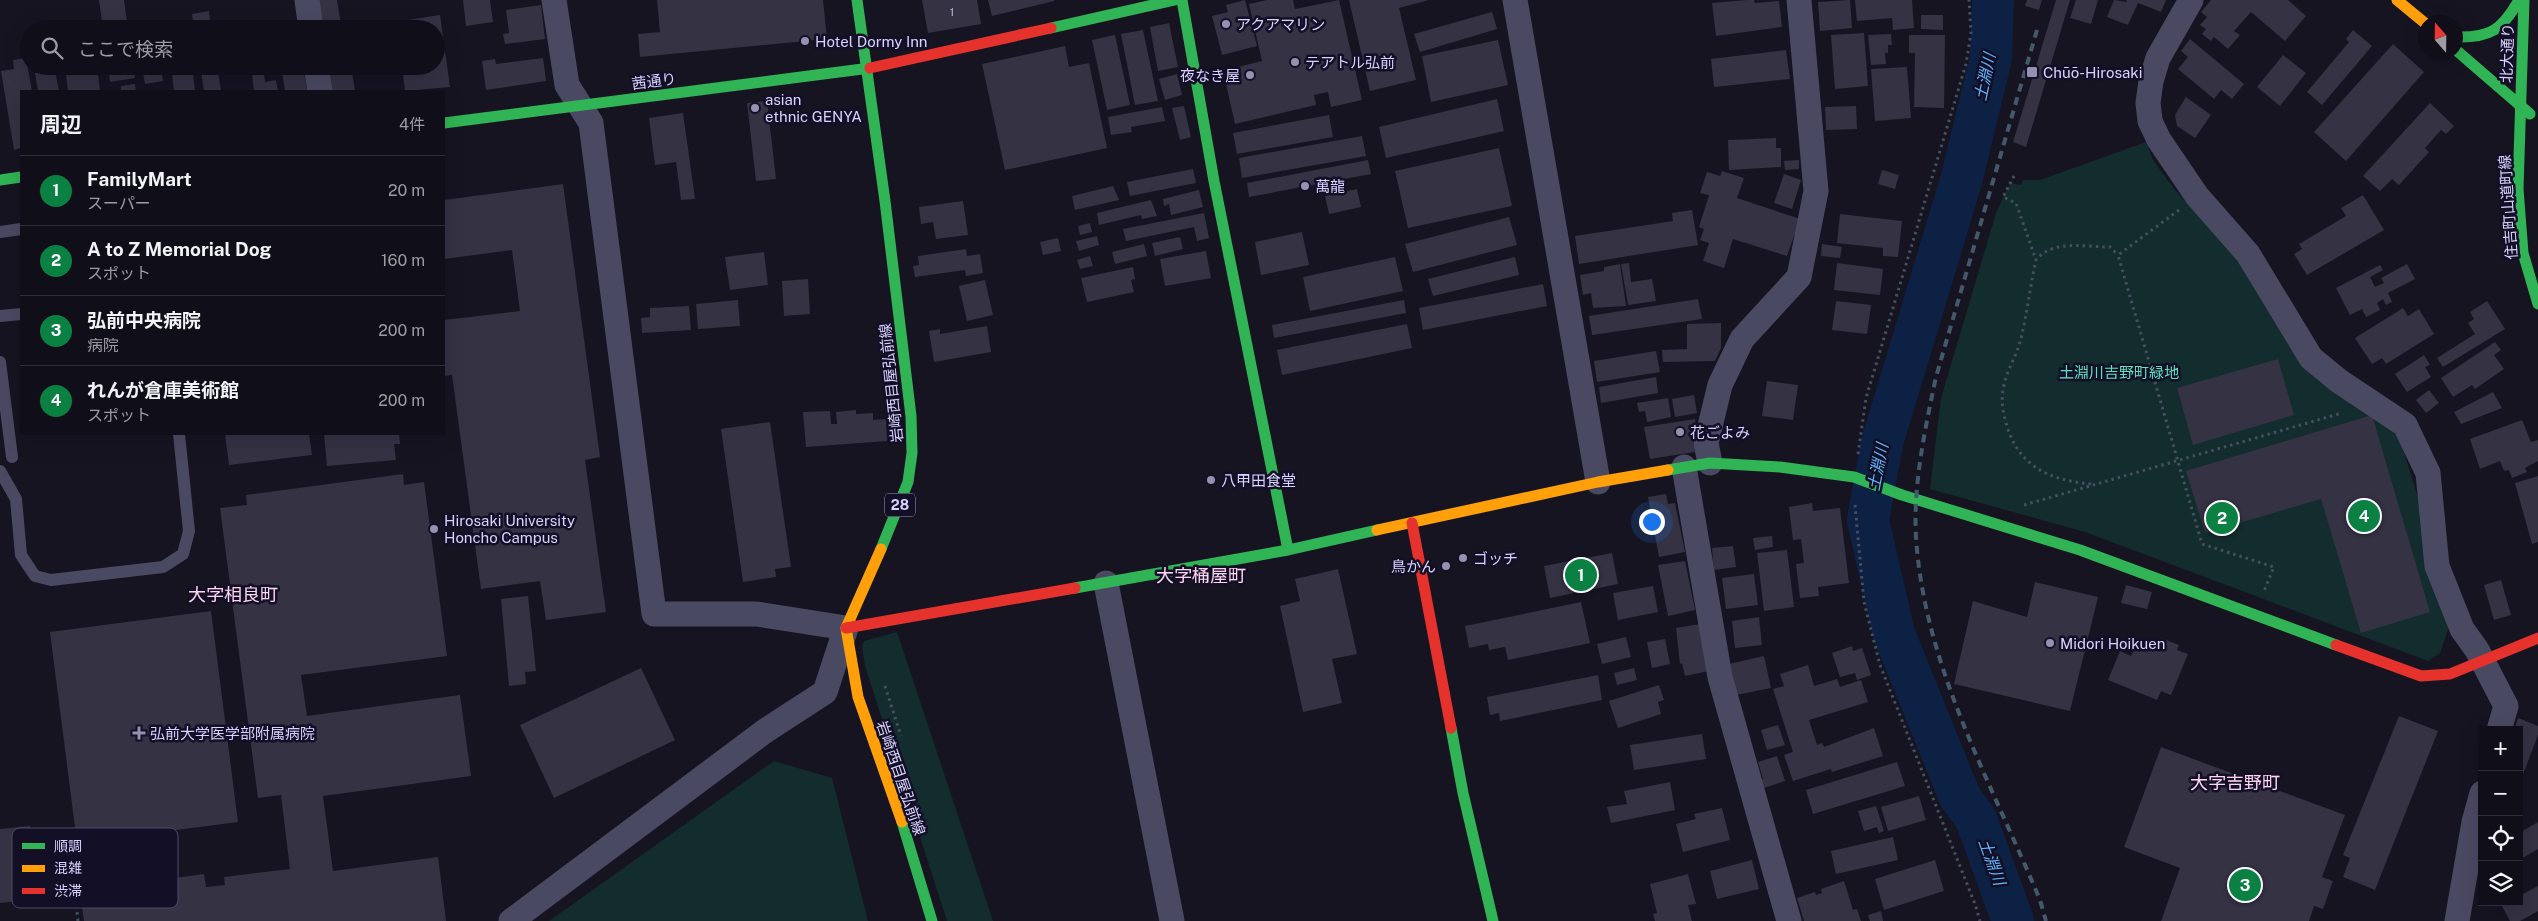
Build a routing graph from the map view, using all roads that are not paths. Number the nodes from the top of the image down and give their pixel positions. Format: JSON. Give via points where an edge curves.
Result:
{"nodes":[{"id":1,"x":307,"y":0,"type":"edge"},
{"id":2,"x":554,"y":0,"type":"edge"},
{"id":3,"x":856,"y":0,"type":"edge"},
{"id":4,"x":1174,"y":0,"type":"edge"},
{"id":5,"x":1182,"y":0,"type":"edge"},
{"id":6,"x":1515,"y":0,"type":"edge"},
{"id":7,"x":1799,"y":0,"type":"edge"},
{"id":8,"x":2191,"y":0,"type":"edge"},
{"id":9,"x":2397,"y":0,"type":"edge"},
{"id":10,"x":2519,"y":0,"type":"edge"},
{"id":11,"x":2524,"y":0,"type":"edge"},
{"id":12,"x":2418,"y":17,"type":"edge"},
{"id":13,"x":310,"y":20,"type":"edge"},
{"id":14,"x":2463,"y":37,"type":"edge"},
{"id":15,"x":2463,"y":56,"type":"edge"},
{"id":16,"x":868,"y":69,"type":"junction"},
{"id":17,"x":317,"y":75,"type":"edge"},
{"id":18,"x":320,"y":90,"type":"edge"},
{"id":19,"x":578,"y":106,"type":"junction"},
{"id":20,"x":2520,"y":107,"type":"junction"},
{"id":21,"x":2538,"y":120,"type":"edge"},
{"id":22,"x":445,"y":123,"type":"edge"},
{"id":23,"x":20,"y":230,"type":"edge"},
{"id":24,"x":0,"y":232,"type":"edge"},
{"id":25,"x":2538,"y":304,"type":"edge"},
{"id":26,"x":20,"y":314,"type":"edge"},
{"id":27,"x":0,"y":316,"type":"edge"},
{"id":28,"x":0,"y":362,"type":"edge"},
{"id":29,"x":179,"y":435,"type":"edge"},
{"id":30,"x":12,"y":457,"type":"dead end"},
{"id":31,"x":1710,"y":463,"type":"junction"},
{"id":32,"x":1684,"y":468,"type":"junction"},
{"id":33,"x":0,"y":471,"type":"edge"},
{"id":34,"x":1598,"y":482,"type":"junction"},
{"id":35,"x":1412,"y":523,"type":"junction"},
{"id":36,"x":1288,"y":550,"type":"junction"},
{"id":37,"x":1106,"y":583,"type":"junction"},
{"id":38,"x":846,"y":628,"type":"junction"},
{"id":39,"x":2538,"y":638,"type":"edge"},
{"id":40,"x":2482,"y":660,"type":"junction"},
{"id":41,"x":2500,"y":726,"type":"edge"},
{"id":42,"x":2478,"y":808,"type":"edge"},
{"id":43,"x":510,"y":921,"type":"edge"},
{"id":44,"x":932,"y":921,"type":"edge"},
{"id":45,"x":1172,"y":921,"type":"edge"},
{"id":46,"x":1493,"y":921,"type":"edge"},
{"id":47,"x":1789,"y":921,"type":"edge"},
{"id":48,"x":2457,"y":921,"type":"edge"}],
"edges":[{"from":1,"to":13,"type":"street"},
{"from":2,"to":19,"type":"street","via":[[567,85]]},
{"from":3,"to":16,"type":"street","name":"岩崎西目屋弘前線","number":"28"},
{"from":4,"to":16,"type":"street","name":"茜通り"},
{"from":5,"to":36,"type":"street","via":[[1214,181]]},
{"from":6,"to":34,"type":"street"},
{"from":7,"to":31,"type":"street","via":[[1816,191],[1799,277],[1742,339],[1720,385],[1706,443]]},
{"from":8,"to":40,"type":"street","via":[[2158,58],[2150,81],[2150,120],[2159,140],[2197,196],[2248,254],[2311,358],[2405,425],[2428,473],[2437,566],[2462,628]]},
{"from":9,"to":12,"type":"street"},
{"from":10,"to":14,"type":"street","via":[[2510,17],[2492,33],[2483,37]]},
{"from":11,"to":20,"type":"street","name":"北大通り"},
{"from":15,"to":20,"type":"street"},
{"from":16,"to":19,"type":"street","name":"茜通り"},
{"from":16,"to":38,"type":"street","name":"岩崎西目屋弘前線","number":"28","via":[[910,406],[912,453],[908,482],[898,510]]},
{"from":17,"to":18,"type":"street"},
{"from":19,"to":22,"type":"street","name":"茜通り"},
{"from":19,"to":38,"type":"street","via":[[591,123],[654,614],[757,614]]},
{"from":20,"to":21,"type":"street"},
{"from":20,"to":25,"type":"street","name":"住吉町山道町線","via":[[2518,189],[2523,253]]},
{"from":23,"to":24,"type":"lane"},
{"from":26,"to":27,"type":"lane"},
{"from":28,"to":30,"type":"lane"},
{"from":29,"to":33,"type":"lane","via":[[190,531],[182,554],[163,567],[51,580],[35,576],[21,555],[16,499]]},
{"from":31,"to":32,"type":"street"},
{"from":31,"to":40,"type":"street","via":[[1780,467],[1858,479],[2080,550],[2421,676],[2450,674]]},
{"from":32,"to":34,"type":"street"},
{"from":32,"to":47,"type":"street","via":[[1720,677]]},
{"from":34,"to":35,"type":"street"},
{"from":35,"to":36,"type":"street"},
{"from":35,"to":46,"type":"street","via":[[1463,793]]},
{"from":36,"to":37,"type":"street"},
{"from":37,"to":38,"type":"street"},
{"from":37,"to":45,"type":"street"},
{"from":38,"to":43,"type":"street","via":[[825,692],[765,731]]},
{"from":38,"to":44,"type":"street","name":"岩崎西目屋弘前線","via":[[858,697],[900,816]]},
{"from":39,"to":40,"type":"street"},
{"from":40,"to":41,"type":"street","via":[[2506,706]]},
{"from":42,"to":48,"type":"street"}]}
